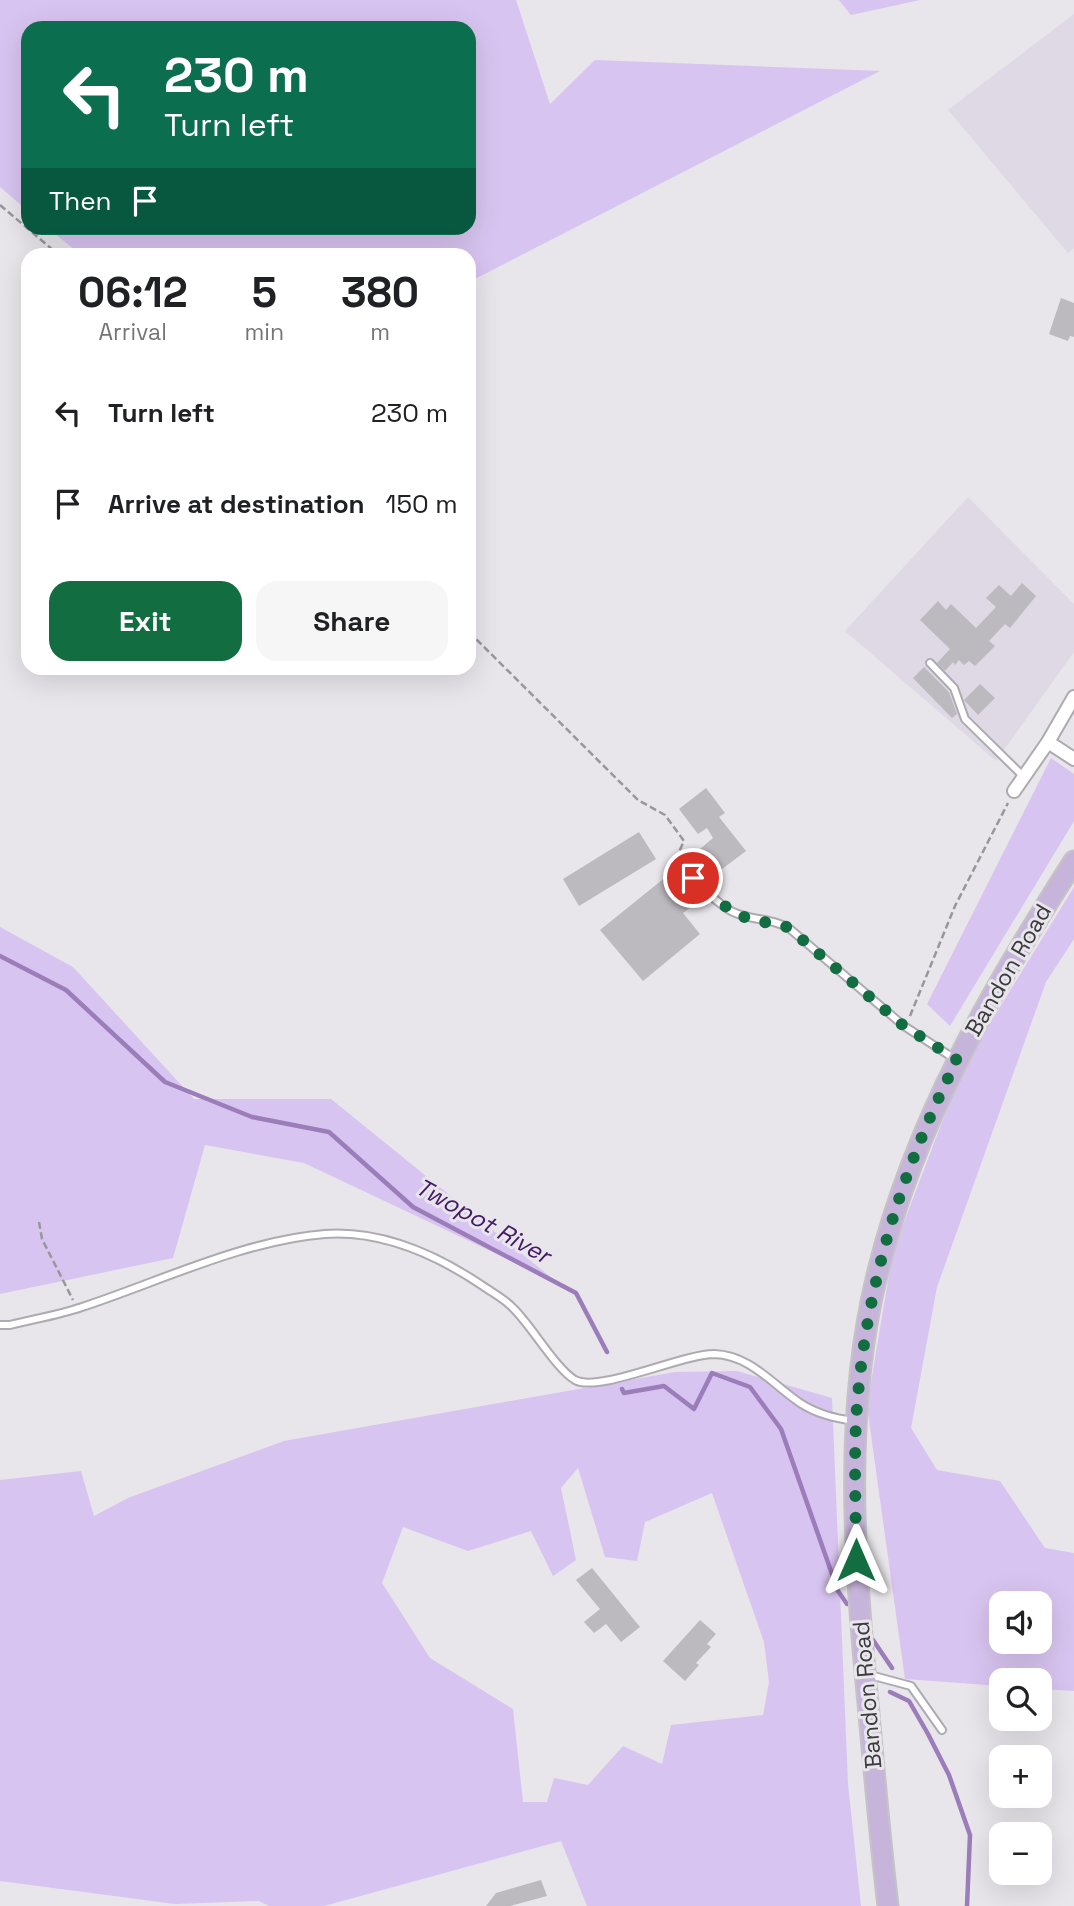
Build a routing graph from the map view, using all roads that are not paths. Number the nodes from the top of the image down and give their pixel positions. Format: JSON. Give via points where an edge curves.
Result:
{"nodes":[{"id":1,"x":930,"y":663,"type":"dead end"},
{"id":2,"x":1074,"y":697,"type":"edge"},
{"id":3,"x":1048,"y":742,"type":"junction"},
{"id":4,"x":1074,"y":759,"type":"edge"},
{"id":5,"x":1024,"y":777,"type":"junction"},
{"id":6,"x":1014,"y":791,"type":"road end"},
{"id":7,"x":1074,"y":861,"type":"edge"},
{"id":8,"x":675,"y":862,"type":"road end"},
{"id":9,"x":957,"y":1060,"type":"junction"},
{"id":10,"x":0,"y":1325,"type":"edge"},
{"id":11,"x":856,"y":1422,"type":"junction"},
{"id":12,"x":865,"y":1674,"type":"junction"},
{"id":13,"x":942,"y":1730,"type":"dead end"},
{"id":14,"x":888,"y":1906,"type":"edge"}],
"edges":[{"from":1,"to":5,"type":"lane","via":[[954,688],[965,719]]},
{"from":2,"to":3,"type":"street"},
{"from":3,"to":4,"type":"street"},
{"from":3,"to":5,"type":"street"},
{"from":5,"to":6,"type":"street"},
{"from":7,"to":9,"type":"main road","name":"Bandon Road"},
{"from":8,"to":9,"type":"lane","via":[[730,911],[790,929],[904,1026]]},
{"from":9,"to":11,"type":"main road","name":"Bandon Road","via":[[918,1145],[878,1271],[865,1333]]},
{"from":10,"to":11,"type":"lane","via":[[79,1308],[282,1241],[326,1234],[373,1237],[425,1251],[513,1307],[576,1381],[598,1383],[715,1354],[746,1360],[802,1404],[826,1416]]},
{"from":11,"to":12,"type":"main road","name":"Bandon Road","via":[[856,1588]]},
{"from":12,"to":13,"type":"lane","via":[[911,1686]]},
{"from":12,"to":14,"type":"main road","name":"Bandon Road"}]}
